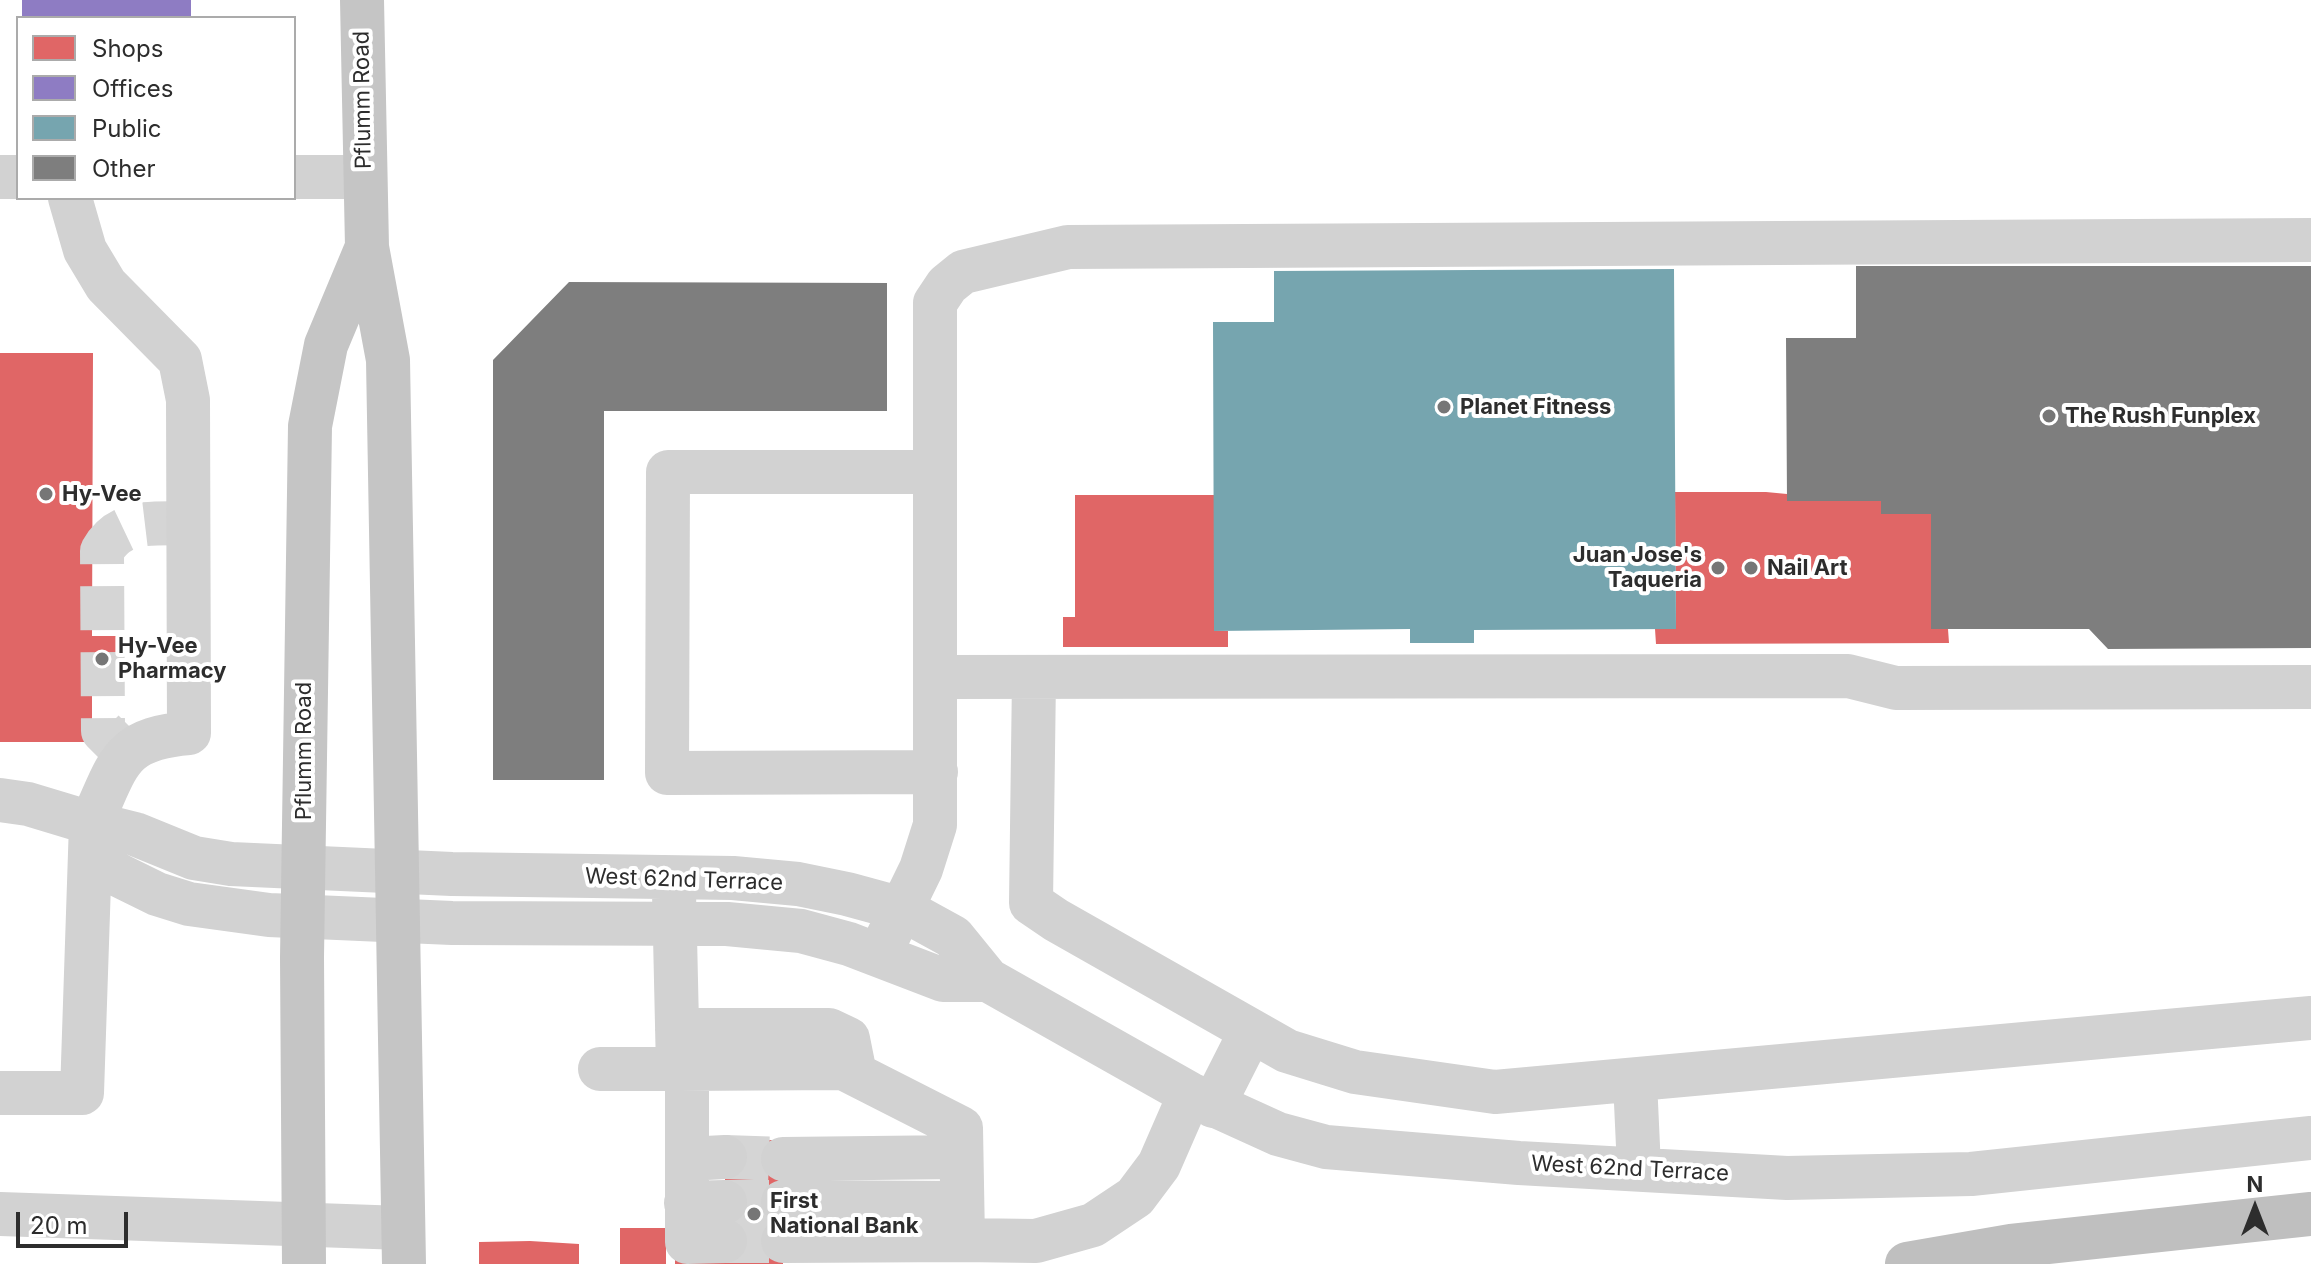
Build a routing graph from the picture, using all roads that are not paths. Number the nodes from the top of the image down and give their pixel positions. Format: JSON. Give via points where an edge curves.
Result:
{"nodes":[{"id":1,"x":362,"y":0,"type":"edge"},
{"id":2,"x":296,"y":177,"type":"edge"},
{"id":3,"x":364,"y":177,"type":"junction"},
{"id":4,"x":71,"y":200,"type":"edge"},
{"id":5,"x":2311,"y":240,"type":"edge"},
{"id":6,"x":367,"y":247,"type":"junction"},
{"id":7,"x":935,"y":472,"type":"junction"},
{"id":8,"x":935,"y":677,"type":"junction"},
{"id":9,"x":1034,"y":677,"type":"junction"},
{"id":10,"x":2311,"y":687,"type":"edge"},
{"id":11,"x":936,"y":772,"type":"junction"},
{"id":12,"x":0,"y":800,"type":"edge"},
{"id":13,"x":90,"y":842,"type":"junction"},
{"id":14,"x":303,"y":869,"type":"junction"},
{"id":15,"x":398,"y":872,"type":"junction"},
{"id":16,"x":673,"y":878,"type":"junction"},
{"id":17,"x":902,"y":909,"type":"junction"},
{"id":18,"x":303,"y":918,"type":"junction"},
{"id":19,"x":399,"y":921,"type":"junction"},
{"id":20,"x":674,"y":922,"type":"junction"},
{"id":21,"x":879,"y":955,"type":"junction"},
{"id":22,"x":988,"y":980,"type":"junction"},
{"id":23,"x":2311,"y":1018,"type":"edge"},
{"id":24,"x":1251,"y":1031,"type":"junction"},
{"id":25,"x":680,"y":1056,"type":"junction"},
{"id":26,"x":600,"y":1069,"type":"dead end"},
{"id":27,"x":1635,"y":1081,"type":"junction"},
{"id":28,"x":0,"y":1093,"type":"edge"},
{"id":29,"x":1202,"y":1100,"type":"junction"},
{"id":30,"x":2311,"y":1138,"type":"edge"},
{"id":31,"x":1639,"y":1168,"type":"junction"},
{"id":32,"x":708,"y":1198,"type":"dead end"},
{"id":33,"x":961,"y":1201,"type":"junction"},
{"id":34,"x":0,"y":1214,"type":"edge"},
{"id":35,"x":2311,"y":1214,"type":"edge"},
{"id":36,"x":304,"y":1244,"type":"edge"},
{"id":37,"x":404,"y":1246,"type":"edge"},
{"id":38,"x":2013,"y":1255,"type":"edge"},
{"id":39,"x":1907,"y":1264,"type":"edge"}],
"edges":[{"from":1,"to":3,"type":"main road","name":"Pflumm Road"},
{"from":2,"to":3,"type":"street"},
{"from":3,"to":6,"type":"main road","name":"Pflumm Road"},
{"from":4,"to":13,"type":"street","via":[[85,250],[106,285],[180,360],[188,400],[189,733],[156,736],[125,753]]},
{"from":5,"to":7,"type":"street","via":[[1068,247],[963,272],[935,303]]},
{"from":6,"to":14,"type":"main road","name":"Pflumm Road","via":[[326,345],[310,426]]},
{"from":6,"to":15,"type":"main road","name":"Pflumm Road","via":[[388,360]]},
{"from":7,"to":8,"type":"street"},
{"from":7,"to":11,"type":"street","via":[[668,472],[667,773]]},
{"from":8,"to":9,"type":"street"},
{"from":8,"to":11,"type":"street"},
{"from":9,"to":10,"type":"street","via":[[1848,676],[1896,688]]},
{"from":9,"to":24,"type":"street","via":[[1031,903]]},
{"from":11,"to":17,"type":"street","via":[[935,825]]},
{"from":12,"to":13,"type":"street","via":[[28,804]]},
{"from":13,"to":14,"type":"street","name":"West 62nd Terrace","via":[[135,834],[194,858]]},
{"from":13,"to":18,"type":"street","name":"West 62nd Terrace","via":[[157,894],[189,904]]},
{"from":13,"to":28,"type":"street","via":[[82,1093]]},
{"from":14,"to":15,"type":"street","name":"West 62nd Terrace"},
{"from":14,"to":18,"type":"main road","name":"Pflumm Road"},
{"from":15,"to":16,"type":"street","name":"West 62nd Terrace"},
{"from":15,"to":19,"type":"main road","name":"Pflumm Road"},
{"from":16,"to":17,"type":"street","name":"West 62nd Terrace","via":[[798,884]]},
{"from":16,"to":20,"type":"street"},
{"from":17,"to":21,"type":"street"},
{"from":17,"to":22,"type":"street","name":"West 62nd Terrace","via":[[953,937]]},
{"from":18,"to":19,"type":"street","name":"West 62nd Terrace"},
{"from":18,"to":36,"type":"main road","name":"Pflumm Road"},
{"from":19,"to":20,"type":"street","name":"West 62nd Terrace"},
{"from":19,"to":37,"type":"main road","name":"Pflumm Road"},
{"from":20,"to":21,"type":"street","name":"West 62nd Terrace","via":[[801,931]]},
{"from":20,"to":25,"type":"street"},
{"from":21,"to":22,"type":"street","name":"West 62nd Terrace","via":[[943,980]]},
{"from":22,"to":29,"type":"street","name":"West 62nd Terrace"},
{"from":23,"to":27,"type":"street"},
{"from":24,"to":27,"type":"street","via":[[1287,1051],[1355,1072],[1439,1086],[1495,1092]]},
{"from":24,"to":29,"type":"street"},
{"from":25,"to":26,"type":"street"},
{"from":25,"to":32,"type":"street"},
{"from":25,"to":33,"type":"street","via":[[843,1068],[961,1128]]},
{"from":27,"to":31,"type":"street"},
{"from":29,"to":31,"type":"street","name":"West 62nd Terrace","via":[[1278,1134],[1326,1147]]},
{"from":29,"to":33,"type":"street","via":[[1135,1197],[1093,1225],[1036,1241]]},
{"from":30,"to":31,"type":"street","name":"West 62nd Terrace","via":[[1971,1174],[1787,1178]]},
{"from":33,"to":33,"type":"street","via":[[783,1202]]},
{"from":34,"to":36,"type":"street"},
{"from":35,"to":38,"type":"highway"},
{"from":36,"to":37,"type":"street"},
{"from":38,"to":39,"type":"highway"}]}
